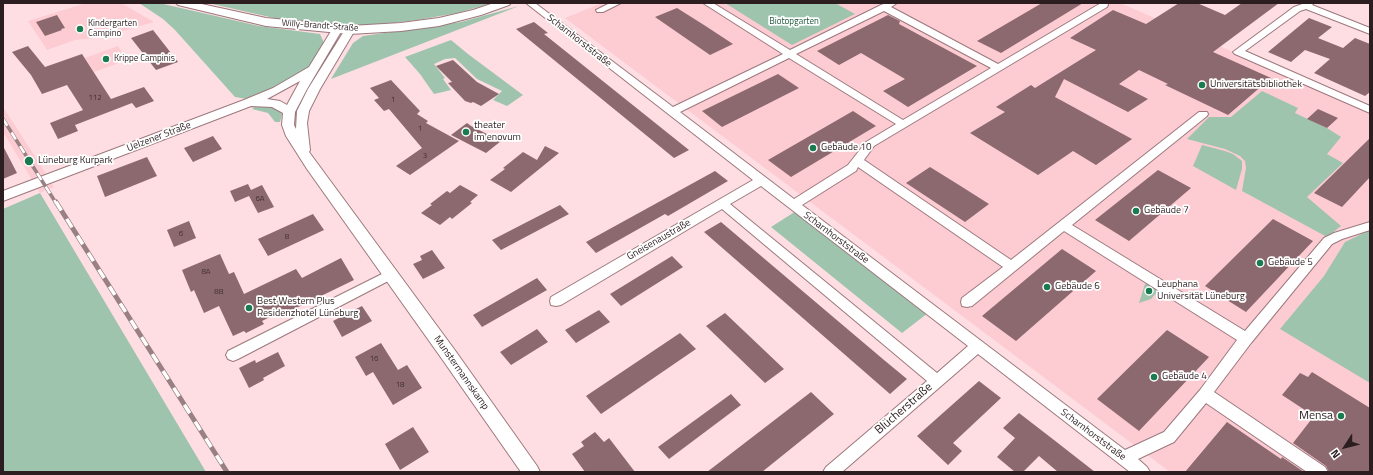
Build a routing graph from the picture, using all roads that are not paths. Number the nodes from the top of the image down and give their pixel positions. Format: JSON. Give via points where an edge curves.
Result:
{"nodes":[{"id":1,"x":182,"y":3,"type":"edge"},
{"id":2,"x":505,"y":3,"type":"edge"},
{"id":3,"x":530,"y":3,"type":"edge"},
{"id":4,"x":617,"y":3,"type":"edge"},
{"id":5,"x":707,"y":3,"type":"edge"},
{"id":6,"x":893,"y":3,"type":"edge"},
{"id":7,"x":1104,"y":5,"type":"dead end"},
{"id":8,"x":1308,"y":5,"type":"edge"},
{"id":9,"x":884,"y":7,"type":"junction"},
{"id":10,"x":600,"y":10,"type":"dead end"},
{"id":11,"x":337,"y":30,"type":"junction"},
{"id":12,"x":350,"y":30,"type":"junction"},
{"id":13,"x":1370,"y":31,"type":"edge"},
{"id":14,"x":790,"y":54,"type":"junction"},
{"id":15,"x":998,"y":68,"type":"junction"},
{"id":16,"x":313,"y":69,"type":"junction"},
{"id":17,"x":301,"y":89,"type":"junction"},
{"id":18,"x":314,"y":89,"type":"junction"},
{"id":19,"x":277,"y":90,"type":"junction"},
{"id":20,"x":248,"y":103,"type":"junction"},
{"id":21,"x":1370,"y":110,"type":"edge"},
{"id":22,"x":289,"y":112,"type":"junction"},
{"id":23,"x":672,"y":112,"type":"junction"},
{"id":24,"x":1203,"y":114,"type":"dead end"},
{"id":25,"x":904,"y":125,"type":"junction"},
{"id":26,"x":304,"y":154,"type":"junction"},
{"id":27,"x":857,"y":161,"type":"junction"},
{"id":28,"x":762,"y":180,"type":"junction"},
{"id":29,"x":3,"y":196,"type":"edge"},
{"id":30,"x":722,"y":203,"type":"junction"},
{"id":31,"x":794,"y":205,"type":"junction"},
{"id":32,"x":1063,"y":225,"type":"junction"},
{"id":33,"x":1370,"y":226,"type":"edge"},
{"id":34,"x":1011,"y":266,"type":"junction"},
{"id":35,"x":390,"y":275,"type":"junction"},
{"id":36,"x":556,"y":301,"type":"dead end"},
{"id":37,"x":967,"y":302,"type":"dead end"},
{"id":38,"x":1246,"y":339,"type":"junction"},
{"id":39,"x":978,"y":346,"type":"junction"},
{"id":40,"x":233,"y":355,"type":"dead end"},
{"id":41,"x":936,"y":381,"type":"junction"},
{"id":42,"x":1206,"y":394,"type":"junction"},
{"id":43,"x":1127,"y":460,"type":"junction"},
{"id":44,"x":531,"y":472,"type":"edge"},
{"id":45,"x":831,"y":472,"type":"edge"},
{"id":46,"x":1142,"y":472,"type":"edge"},
{"id":47,"x":1320,"y":472,"type":"edge"}],
"edges":[{"from":1,"to":11,"type":"main road","name":"Willy-Brandt-Straße","via":[[266,22]]},
{"from":2,"to":12,"type":"main road","name":"Willy-Brandt-Straße","via":[[477,13],[432,23]]},
{"from":3,"to":23,"type":"street","name":"Scharnhorststraße"},
{"from":4,"to":10,"type":"street"},
{"from":5,"to":14,"type":"street"},
{"from":6,"to":9,"type":"street"},
{"from":7,"to":15,"type":"street"},
{"from":8,"to":13,"type":"street"},
{"from":8,"to":21,"type":"street","via":[[1297,9],[1238,52]]},
{"from":9,"to":14,"type":"street"},
{"from":9,"to":15,"type":"street"},
{"from":11,"to":12,"type":"main road","name":"Willy-Brandt-Straße"},
{"from":11,"to":16,"type":"street"},
{"from":12,"to":18,"type":"street","name":"Munstermannskamp"},
{"from":14,"to":23,"type":"street"},
{"from":14,"to":25,"type":"street"},
{"from":15,"to":25,"type":"street"},
{"from":16,"to":17,"type":"street"},
{"from":16,"to":19,"type":"street","name":"Uelzener Straße"},
{"from":17,"to":18,"type":"street","name":"Uelzener Straße"},
{"from":17,"to":19,"type":"street","name":"Uelzener Straße"},
{"from":17,"to":20,"type":"street","name":"Uelzener Straße"},
{"from":17,"to":22,"type":"street"},
{"from":18,"to":26,"type":"street","name":"Munstermannskamp","via":[[300,123]]},
{"from":19,"to":20,"type":"street","name":"Uelzener Straße"},
{"from":20,"to":22,"type":"street","name":"Uelzener Straße","via":[[266,102],[283,107]]},
{"from":20,"to":29,"type":"street","name":"Uelzener Straße"},
{"from":22,"to":26,"type":"street","name":"Munstermannskamp","via":[[288,125]]},
{"from":23,"to":28,"type":"street","name":"Scharnhorststraße"},
{"from":24,"to":32,"type":"street"},
{"from":25,"to":27,"type":"street","via":[[870,144]]},
{"from":26,"to":35,"type":"street","name":"Munstermannskamp"},
{"from":27,"to":31,"type":"street","via":[[852,168]]},
{"from":27,"to":34,"type":"street"},
{"from":28,"to":30,"type":"street","name":"Gneisenaustraße"},
{"from":28,"to":31,"type":"street","name":"Scharnhorststraße"},
{"from":30,"to":36,"type":"street","name":"Gneisenaustraße"},
{"from":30,"to":41,"type":"street"},
{"from":31,"to":39,"type":"street","name":"Scharnhorststraße"},
{"from":32,"to":34,"type":"street"},
{"from":32,"to":38,"type":"street"},
{"from":33,"to":38,"type":"street","via":[[1338,236],[1328,242]]},
{"from":34,"to":37,"type":"street"},
{"from":35,"to":40,"type":"street"},
{"from":35,"to":44,"type":"street","name":"Munstermannskamp"},
{"from":38,"to":42,"type":"street"},
{"from":39,"to":41,"type":"street","name":"Blücherstraße"},
{"from":39,"to":43,"type":"street","name":"Scharnhorststraße"},
{"from":41,"to":45,"type":"street","name":"Blücherstraße"},
{"from":42,"to":43,"type":"street","via":[[1169,437],[1131,455]]},
{"from":42,"to":47,"type":"street"},
{"from":43,"to":46,"type":"street","name":"Scharnhorststraße"}]}
